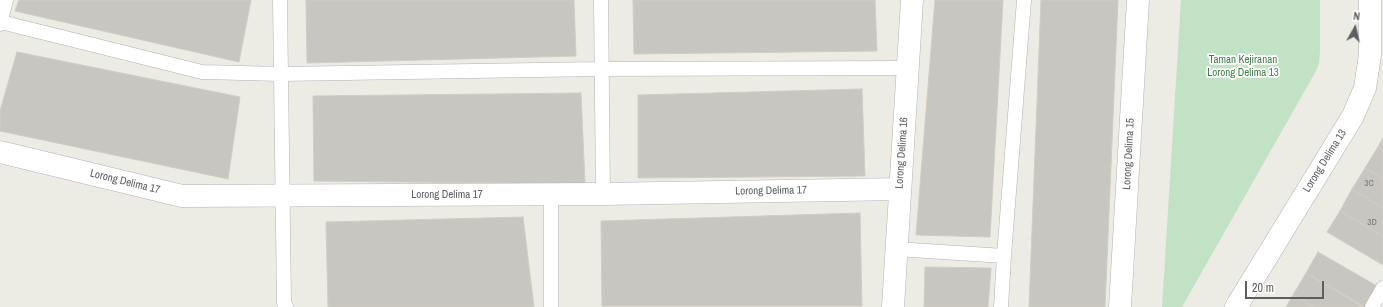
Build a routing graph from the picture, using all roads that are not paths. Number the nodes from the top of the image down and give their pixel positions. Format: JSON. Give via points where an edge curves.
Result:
{"nodes":[{"id":1,"x":6,"y":0,"type":"edge"},
{"id":2,"x":280,"y":0,"type":"edge"},
{"id":3,"x":601,"y":0,"type":"edge"},
{"id":4,"x":912,"y":0,"type":"edge"},
{"id":5,"x":1024,"y":0,"type":"edge"},
{"id":6,"x":1138,"y":0,"type":"edge"},
{"id":7,"x":1370,"y":0,"type":"edge"},
{"id":8,"x":0,"y":23,"type":"edge"},
{"id":9,"x":908,"y":68,"type":"junction"},
{"id":10,"x":601,"y":69,"type":"junction"},
{"id":11,"x":281,"y":74,"type":"junction"},
{"id":12,"x":0,"y":152,"type":"edge"},
{"id":13,"x":900,"y":189,"type":"junction"},
{"id":14,"x":551,"y":194,"type":"junction"},
{"id":15,"x":603,"y":194,"type":"junction"},
{"id":16,"x":283,"y":196,"type":"junction"},
{"id":17,"x":896,"y":249,"type":"junction"},
{"id":18,"x":1004,"y":256,"type":"junction"},
{"id":19,"x":1383,"y":288,"type":"edge"},
{"id":20,"x":286,"y":307,"type":"edge"},
{"id":21,"x":551,"y":307,"type":"edge"},
{"id":22,"x":893,"y":307,"type":"edge"},
{"id":23,"x":1001,"y":307,"type":"edge"},
{"id":24,"x":1120,"y":307,"type":"edge"},
{"id":25,"x":1236,"y":307,"type":"edge"},
{"id":26,"x":1372,"y":307,"type":"edge"}],
"edges":[{"from":1,"to":8,"type":"lane"},
{"from":2,"to":11,"type":"lane"},
{"from":3,"to":10,"type":"lane"},
{"from":4,"to":9,"type":"street","name":"Lorong Delima 16"},
{"from":5,"to":18,"type":"lane"},
{"from":6,"to":24,"type":"street","name":"Lorong Delima 15"},
{"from":7,"to":25,"type":"street","name":"Lorong Delima 13","via":[[1370,55],[1367,78],[1353,116]]},
{"from":8,"to":11,"type":"lane","via":[[202,72]]},
{"from":9,"to":10,"type":"lane"},
{"from":9,"to":13,"type":"street","name":"Lorong Delima 16"},
{"from":10,"to":11,"type":"lane"},
{"from":10,"to":15,"type":"lane"},
{"from":11,"to":16,"type":"lane"},
{"from":12,"to":16,"type":"street","name":"Lorong Delima 17","via":[[182,196]]},
{"from":13,"to":15,"type":"street","name":"Lorong Delima 17"},
{"from":13,"to":17,"type":"street","name":"Lorong Delima 16"},
{"from":14,"to":15,"type":"street","name":"Lorong Delima 17"},
{"from":14,"to":16,"type":"street","name":"Lorong Delima 17"},
{"from":14,"to":21,"type":"lane"},
{"from":16,"to":20,"type":"lane"},
{"from":17,"to":18,"type":"lane"},
{"from":17,"to":22,"type":"street","name":"Lorong Delima 16"},
{"from":18,"to":23,"type":"lane"},
{"from":19,"to":26,"type":"lane"}]}
